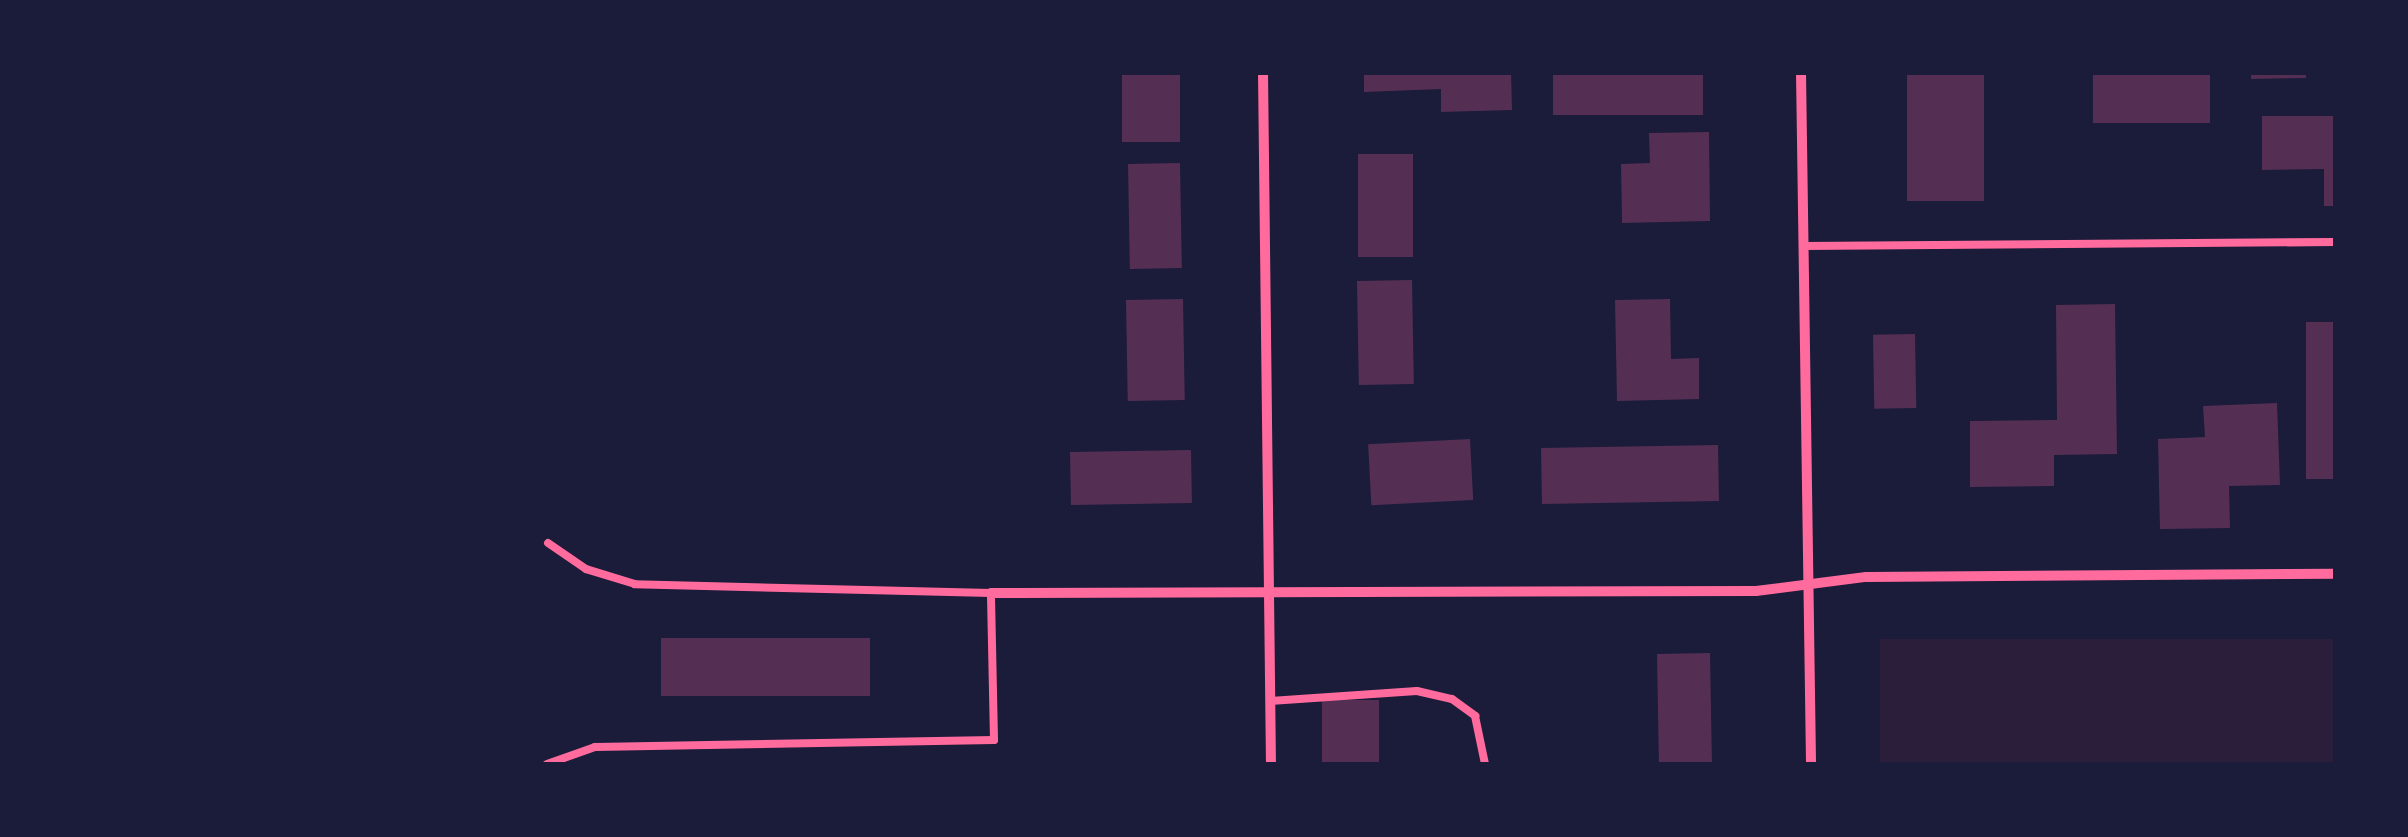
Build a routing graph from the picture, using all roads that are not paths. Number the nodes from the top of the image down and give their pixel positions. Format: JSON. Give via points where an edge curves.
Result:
{"nodes":[{"id":1,"x":1262,"y":72,"type":"edge"},
{"id":2,"x":1801,"y":72,"type":"edge"},
{"id":3,"x":2336,"y":242,"type":"edge"},
{"id":4,"x":1803,"y":246,"type":"junction"},
{"id":5,"x":548,"y":542,"type":"dead end"},
{"id":6,"x":2336,"y":574,"type":"edge"},
{"id":7,"x":1810,"y":584,"type":"junction"},
{"id":8,"x":1269,"y":591,"type":"junction"},
{"id":9,"x":991,"y":594,"type":"junction"},
{"id":10,"x":1270,"y":701,"type":"junction"},
{"id":11,"x":547,"y":764,"type":"edge"},
{"id":12,"x":1271,"y":764,"type":"edge"},
{"id":13,"x":1485,"y":764,"type":"edge"},
{"id":14,"x":1811,"y":764,"type":"edge"}],
"edges":[{"from":1,"to":8,"type":"street"},
{"from":2,"to":4,"type":"street"},
{"from":3,"to":4,"type":"lane"},
{"from":4,"to":7,"type":"street"},
{"from":5,"to":9,"type":"lane","via":[[586,569],[634,584]]},
{"from":6,"to":7,"type":"street"},
{"from":7,"to":8,"type":"street"},
{"from":7,"to":14,"type":"street"},
{"from":8,"to":9,"type":"street"},
{"from":8,"to":10,"type":"street"},
{"from":9,"to":11,"type":"lane","via":[[994,740],[595,747]]},
{"from":10,"to":12,"type":"street"},
{"from":10,"to":13,"type":"lane","via":[[1417,691],[1452,699],[1475,716]]}]}
